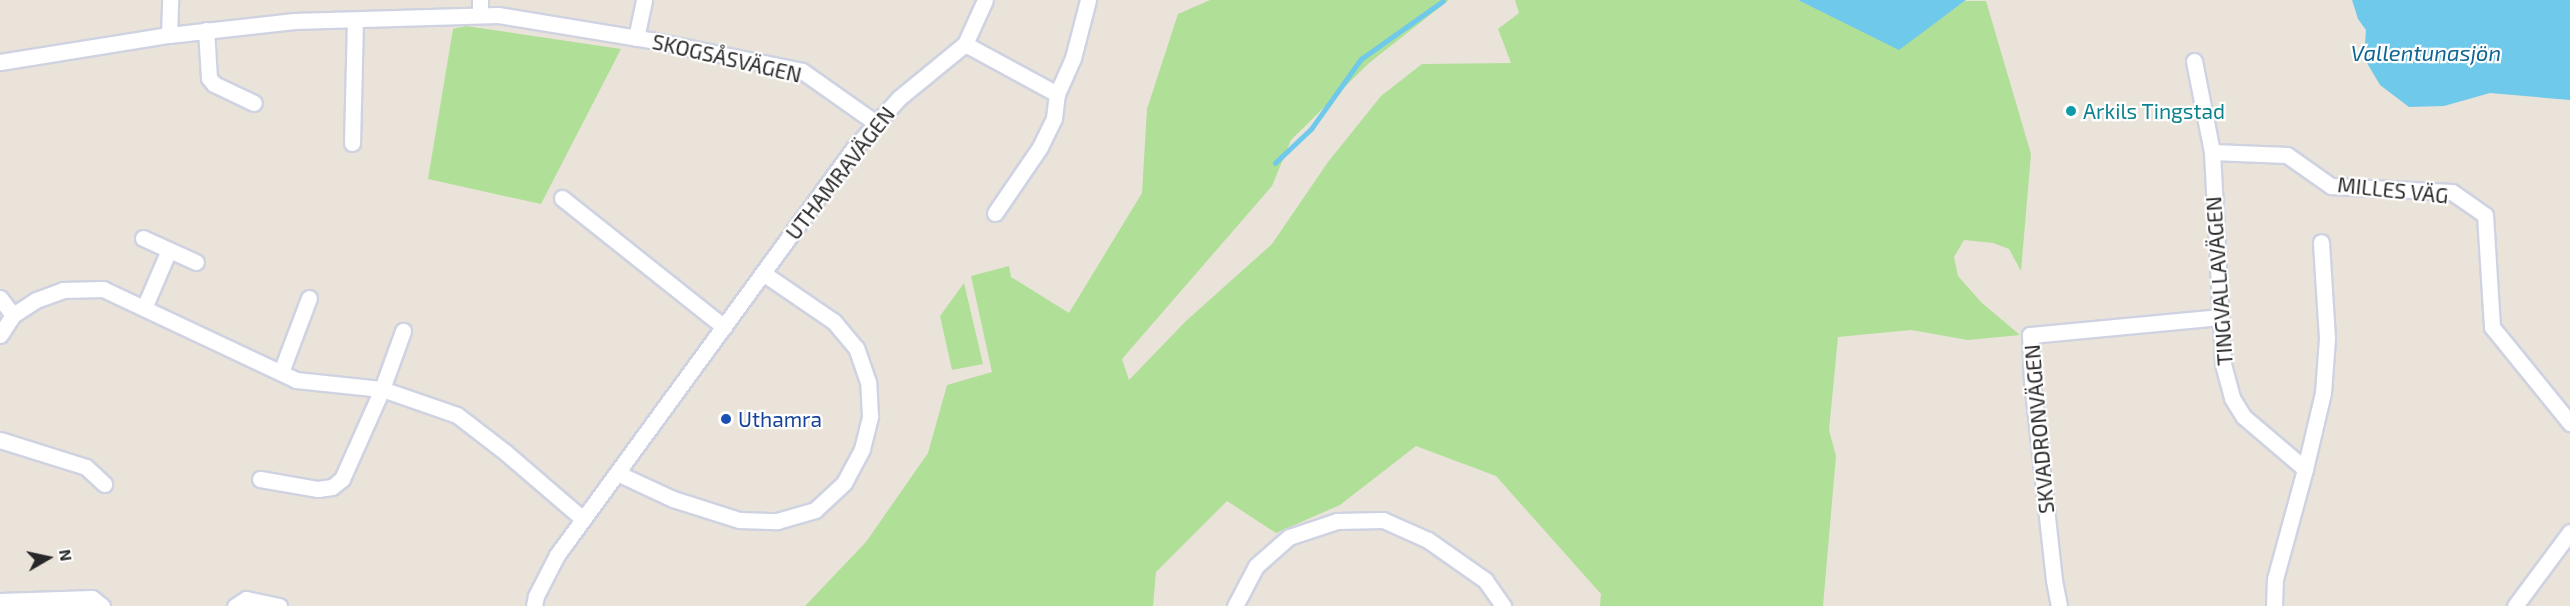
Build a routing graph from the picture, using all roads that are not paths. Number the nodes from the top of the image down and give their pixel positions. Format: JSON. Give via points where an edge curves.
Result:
{"nodes":[{"id":1,"x":170,"y":0,"type":"edge"},
{"id":2,"x":644,"y":0,"type":"edge"},
{"id":3,"x":985,"y":0,"type":"edge"},
{"id":4,"x":1088,"y":0,"type":"edge"},
{"id":5,"x":480,"y":8,"type":"edge"},
{"id":6,"x":355,"y":20,"type":"junction"},
{"id":7,"x":206,"y":30,"type":"junction"},
{"id":8,"x":169,"y":35,"type":"junction"},
{"id":9,"x":636,"y":38,"type":"junction"},
{"id":10,"x":965,"y":44,"type":"junction"},
{"id":11,"x":2194,"y":61,"type":"dead end"},
{"id":12,"x":0,"y":62,"type":"edge"},
{"id":13,"x":1058,"y":94,"type":"junction"},
{"id":14,"x":254,"y":103,"type":"dead end"},
{"id":15,"x":876,"y":123,"type":"junction"},
{"id":16,"x":352,"y":143,"type":"dead end"},
{"id":17,"x":2211,"y":153,"type":"junction"},
{"id":18,"x":562,"y":198,"type":"dead end"},
{"id":19,"x":995,"y":213,"type":"dead end"},
{"id":20,"x":143,"y":238,"type":"dead end"},
{"id":21,"x":2321,"y":242,"type":"dead end"},
{"id":22,"x":169,"y":250,"type":"junction"},
{"id":23,"x":196,"y":262,"type":"dead end"},
{"id":24,"x":763,"y":273,"type":"junction"},
{"id":25,"x":0,"y":298,"type":"edge"},
{"id":26,"x":309,"y":298,"type":"dead end"},
{"id":27,"x":144,"y":308,"type":"junction"},
{"id":28,"x":13,"y":315,"type":"junction"},
{"id":29,"x":2220,"y":317,"type":"junction"},
{"id":30,"x":724,"y":327,"type":"junction"},
{"id":31,"x":403,"y":331,"type":"dead end"},
{"id":32,"x":0,"y":334,"type":"edge"},
{"id":33,"x":281,"y":372,"type":"junction"},
{"id":34,"x":382,"y":389,"type":"junction"},
{"id":35,"x":2570,"y":423,"type":"edge"},
{"id":36,"x":0,"y":440,"type":"edge"},
{"id":37,"x":2306,"y":469,"type":"junction"},
{"id":38,"x":617,"y":473,"type":"junction"},
{"id":39,"x":260,"y":479,"type":"dead end"},
{"id":40,"x":104,"y":484,"type":"dead end"},
{"id":41,"x":583,"y":519,"type":"junction"},
{"id":42,"x":2570,"y":532,"type":"edge"},
{"id":43,"x":0,"y":601,"type":"edge"},
{"id":44,"x":102,"y":606,"type":"edge"},
{"id":45,"x":235,"y":606,"type":"edge"},
{"id":46,"x":279,"y":606,"type":"edge"},
{"id":47,"x":534,"y":606,"type":"edge"},
{"id":48,"x":1235,"y":606,"type":"edge"},
{"id":49,"x":1503,"y":606,"type":"edge"},
{"id":50,"x":2059,"y":606,"type":"edge"},
{"id":51,"x":2274,"y":606,"type":"edge"},
{"id":52,"x":2515,"y":606,"type":"edge"}],
"edges":[{"from":1,"to":8,"type":"street"},
{"from":2,"to":9,"type":"street","name":"SKOGSÅSVÄGEN"},
{"from":3,"to":10,"type":"street","name":"UTHAMRAVÄGEN"},
{"from":4,"to":13,"type":"street","via":[[1073,58]]},
{"from":5,"to":6,"type":"street","name":"SKOGSÅSVÄGEN"},
{"from":5,"to":9,"type":"street","name":"SKOGSÅSVÄGEN","via":[[498,15]]},
{"from":6,"to":7,"type":"street","name":"SKOGSÅSVÄGEN","via":[[294,21]]},
{"from":6,"to":16,"type":"street"},
{"from":7,"to":8,"type":"street","name":"SKOGSÅSVÄGEN"},
{"from":7,"to":14,"type":"street","via":[[209,78]]},
{"from":8,"to":12,"type":"street","name":"SKOGSÅSVÄGEN"},
{"from":9,"to":15,"type":"street","name":"SKOGSÅSVÄGEN","via":[[802,71]]},
{"from":10,"to":13,"type":"street"},
{"from":10,"to":15,"type":"street","name":"UTHAMRAVÄGEN","via":[[899,98]]},
{"from":11,"to":17,"type":"street","name":"TINGVALLAVÄGEN"},
{"from":13,"to":19,"type":"street","via":[[1054,118],[1040,147]]},
{"from":15,"to":24,"type":"street","name":"UTHAMRAVÄGEN"},
{"from":17,"to":29,"type":"street","name":"TINGVALLAVÄGEN"},
{"from":17,"to":35,"type":"street","name":"MILLES VÄG","via":[[2287,156],[2331,186],[2452,192],[2484,215],[2492,327]]},
{"from":18,"to":30,"type":"street"},
{"from":20,"to":22,"type":"street"},
{"from":21,"to":37,"type":"street","via":[[2327,338],[2323,393]]},
{"from":22,"to":23,"type":"street"},
{"from":22,"to":27,"type":"street"},
{"from":24,"to":30,"type":"street","name":"UTHAMRAVÄGEN"},
{"from":24,"to":38,"type":"street","via":[[833,321],[856,348],[868,382],[870,416],[862,449],[844,483],[815,510],[777,521],[739,520],[673,499]]},
{"from":25,"to":28,"type":"street"},
{"from":26,"to":33,"type":"street"},
{"from":27,"to":28,"type":"street","via":[[103,289],[63,290],[36,300]]},
{"from":27,"to":33,"type":"street"},
{"from":28,"to":32,"type":"street"},
{"from":29,"to":37,"type":"street","name":"TINGVALLAVÄGEN","via":[[2223,364],[2232,398],[2244,417]]},
{"from":29,"to":50,"type":"street","name":"SKVADRONVÄGEN","via":[[2030,335]]},
{"from":30,"to":38,"type":"street","name":"UTHAMRAVÄGEN"},
{"from":31,"to":34,"type":"street"},
{"from":33,"to":34,"type":"street","via":[[296,380]]},
{"from":34,"to":39,"type":"street","via":[[342,479],[332,487],[318,489]]},
{"from":34,"to":41,"type":"street","via":[[457,415]]},
{"from":36,"to":40,"type":"street","via":[[86,467]]},
{"from":37,"to":51,"type":"street","via":[[2275,579]]},
{"from":38,"to":41,"type":"street","name":"UTHAMRAVÄGEN"},
{"from":41,"to":47,"type":"street","name":"UTHAMRAVÄGEN","via":[[556,555]]},
{"from":42,"to":52,"type":"street"},
{"from":43,"to":44,"type":"street","via":[[92,598]]},
{"from":45,"to":46,"type":"street","via":[[246,599]]},
{"from":48,"to":49,"type":"street","via":[[1256,566],[1289,537],[1337,521],[1383,520],[1428,540],[1485,580]]}]}
